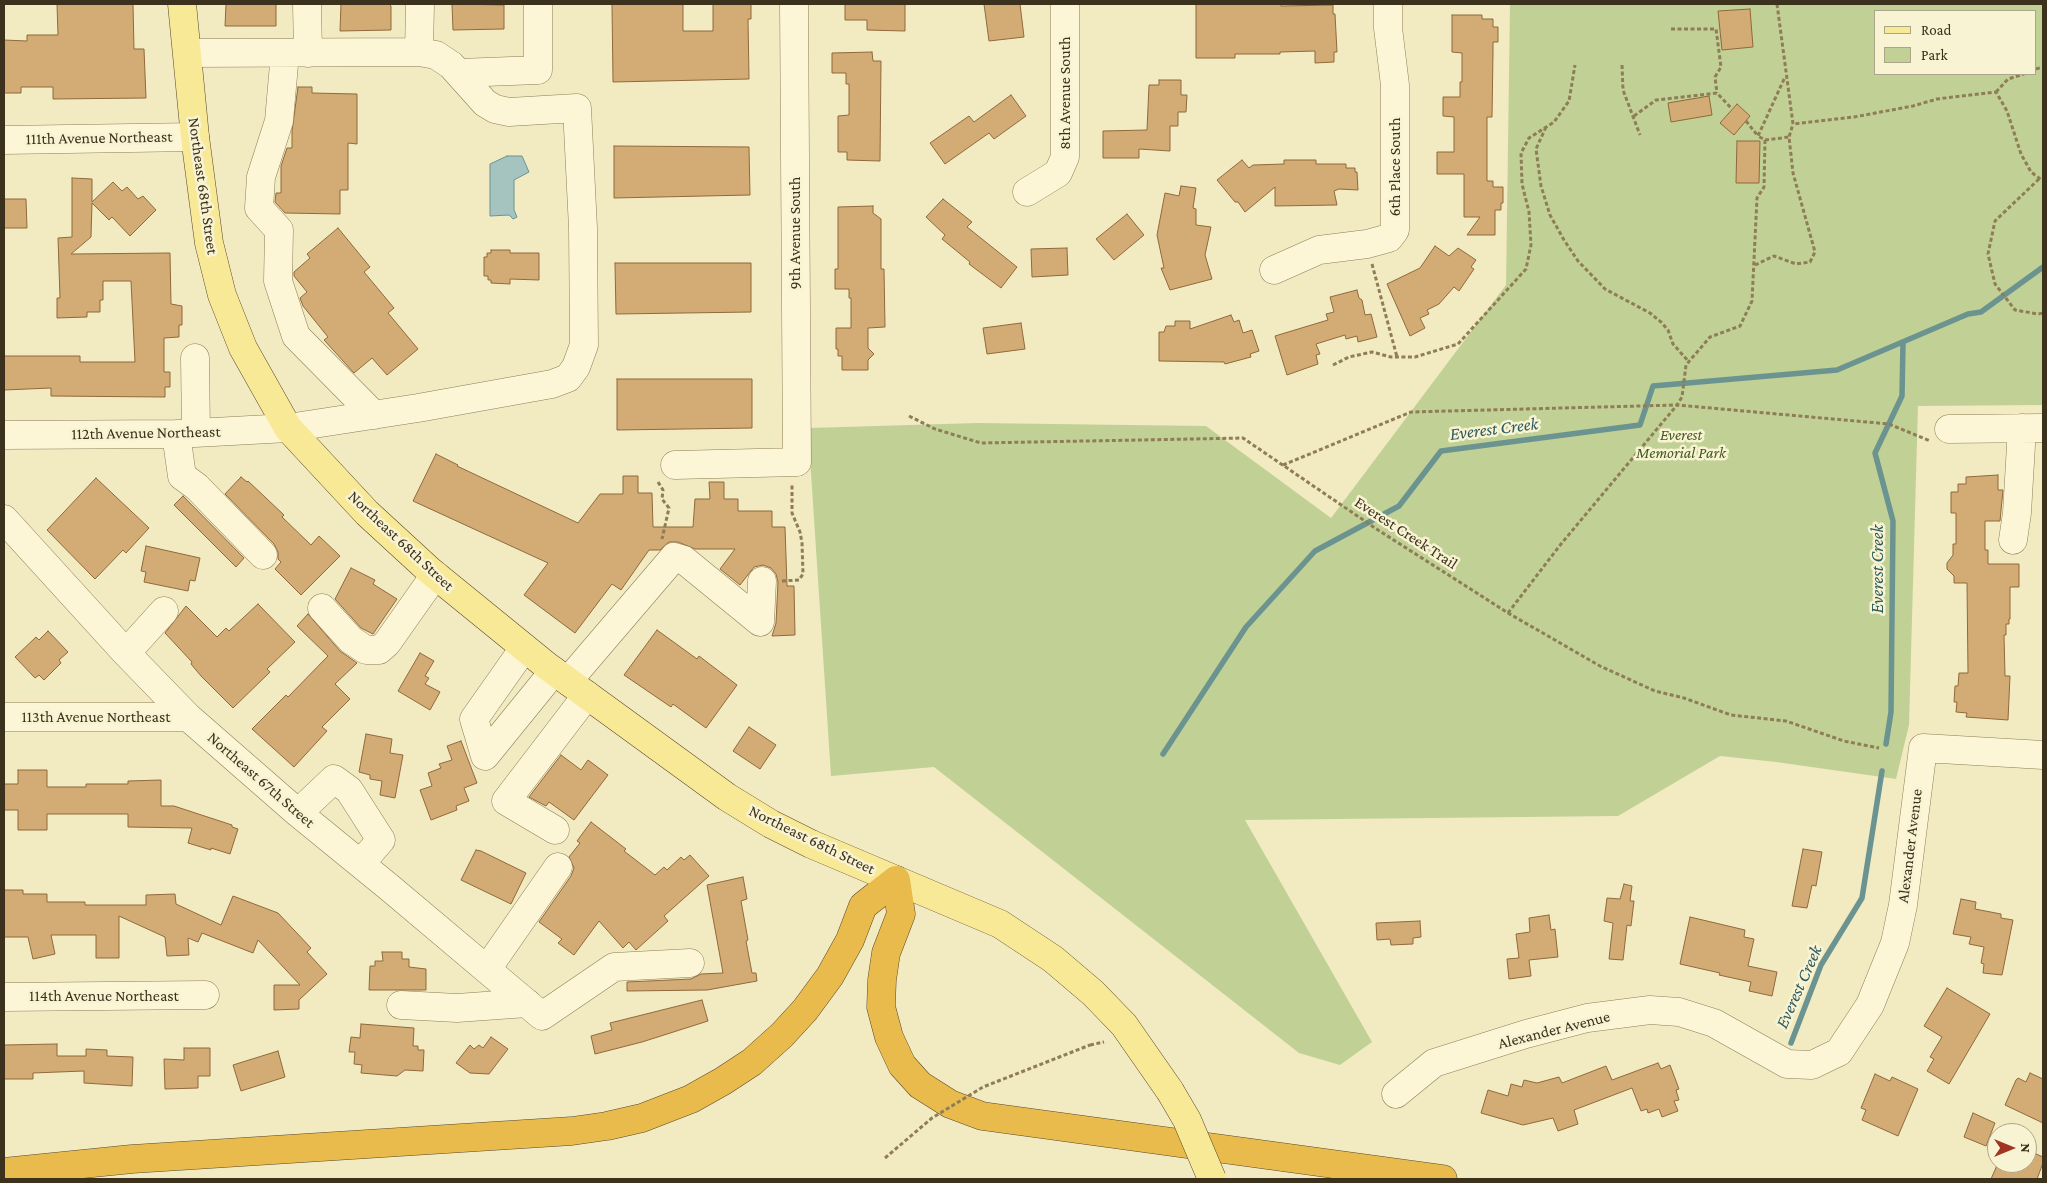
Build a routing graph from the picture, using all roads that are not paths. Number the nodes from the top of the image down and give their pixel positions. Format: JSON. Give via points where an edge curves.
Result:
{"nodes":[{"id":1,"x":182,"y":4,"type":"edge"},
{"id":2,"x":307,"y":4,"type":"edge"},
{"id":3,"x":420,"y":4,"type":"edge"},
{"id":4,"x":538,"y":4,"type":"edge"},
{"id":5,"x":794,"y":4,"type":"edge"},
{"id":6,"x":1065,"y":4,"type":"edge"},
{"id":7,"x":1388,"y":4,"type":"edge"},
{"id":8,"x":419,"y":52,"type":"junction"},
{"id":9,"x":188,"y":53,"type":"junction"},
{"id":10,"x":296,"y":53,"type":"junction"},
{"id":11,"x":459,"y":73,"type":"junction"},
{"id":12,"x":195,"y":137,"type":"junction"},
{"id":13,"x":4,"y":140,"type":"edge"},
{"id":14,"x":1027,"y":192,"type":"dead end"},
{"id":15,"x":1274,"y":270,"type":"dead end"},
{"id":16,"x":195,"y":358,"type":"dead end"},
{"id":17,"x":374,"y":415,"type":"junction"},
{"id":18,"x":288,"y":428,"type":"junction"},
{"id":19,"x":2033,"y":428,"type":"edge"},
{"id":20,"x":186,"y":433,"type":"junction"},
{"id":21,"x":4,"y":435,"type":"edge"},
{"id":22,"x":1940,"y":435,"type":"road end"},
{"id":23,"x":675,"y":464,"type":"road end"},
{"id":24,"x":4,"y":519,"type":"edge"},
{"id":25,"x":2013,"y":540,"type":"dead end"},
{"id":26,"x":263,"y":555,"type":"dead end"},
{"id":27,"x":435,"y":575,"type":"junction"},
{"id":28,"x":762,"y":580,"type":"road end"},
{"id":29,"x":322,"y":608,"type":"dead end"},
{"id":30,"x":164,"y":611,"type":"dead end"},
{"id":31,"x":524,"y":648,"type":"junction"},
{"id":32,"x":126,"y":653,"type":"junction"},
{"id":33,"x":570,"y":683,"type":"junction"},
{"id":34,"x":4,"y":717,"type":"edge"},
{"id":35,"x":188,"y":717,"type":"junction"},
{"id":36,"x":2043,"y":755,"type":"edge"},
{"id":37,"x":298,"y":813,"type":"junction"},
{"id":38,"x":555,"y":830,"type":"dead end"},
{"id":39,"x":360,"y":863,"type":"junction"},
{"id":40,"x":558,"y":867,"type":"dead end"},
{"id":41,"x":896,"y":880,"type":"junction"},
{"id":42,"x":690,"y":963,"type":"dead end"},
{"id":43,"x":487,"y":970,"type":"junction"},
{"id":44,"x":205,"y":995,"type":"dead end"},
{"id":45,"x":4,"y":997,"type":"edge"},
{"id":46,"x":401,"y":1005,"type":"dead end"},
{"id":47,"x":535,"y":1010,"type":"junction"},
{"id":48,"x":1396,"y":1094,"type":"dead end"},
{"id":49,"x":4,"y":1172,"type":"edge"},
{"id":50,"x":1212,"y":1179,"type":"edge"},
{"id":51,"x":1444,"y":1179,"type":"edge"}],
"edges":[{"from":1,"to":9,"type":"main road","name":"Northeast 68th Street"},
{"from":2,"to":10,"type":"street"},
{"from":3,"to":8,"type":"street"},
{"from":4,"to":11,"type":"street","via":[[538,70]]},
{"from":5,"to":23,"type":"street","name":"9th Avenue South","via":[[797,462]]},
{"from":6,"to":14,"type":"street","name":"8th Avenue South","via":[[1065,157],[1058,173]]},
{"from":7,"to":15,"type":"street","name":"6th Place South","via":[[1395,85],[1395,230],[1389,238],[1319,250]]},
{"from":8,"to":10,"type":"street"},
{"from":8,"to":11,"type":"street","via":[[436,55]]},
{"from":9,"to":10,"type":"street"},
{"from":9,"to":12,"type":"main road","name":"Northeast 68th Street"},
{"from":10,"to":17,"type":"street","via":[[261,177],[259,208],[279,230],[278,281],[296,336]]},
{"from":11,"to":17,"type":"street","name":"112th Avenue Northeast","via":[[485,103],[495,109],[508,112],[577,108],[584,345],[568,378],[552,384]]},
{"from":12,"to":13,"type":"street","name":"111th Avenue Northeast"},
{"from":12,"to":18,"type":"main road","name":"Northeast 68th Street","via":[[209,243],[222,295],[243,348]]},
{"from":16,"to":20,"type":"street"},
{"from":17,"to":18,"type":"street","name":"112th Avenue Northeast"},
{"from":18,"to":20,"type":"street","name":"112th Avenue Northeast"},
{"from":18,"to":27,"type":"main road","name":"Northeast 68th Street","via":[[367,512]]},
{"from":19,"to":22,"type":"street"},
{"from":19,"to":25,"type":"street"},
{"from":20,"to":21,"type":"street","name":"112th Avenue Northeast"},
{"from":20,"to":26,"type":"street","via":[[182,476],[197,487]]},
{"from":24,"to":32,"type":"street","name":"Northeast 67th Street"},
{"from":27,"to":29,"type":"street","via":[[379,650],[366,650],[351,640]]},
{"from":27,"to":31,"type":"main road","name":"Northeast 68th Street"},
{"from":28,"to":33,"type":"street","via":[[760,622],[684,560],[674,557]]},
{"from":30,"to":32,"type":"street"},
{"from":31,"to":33,"type":"main road","name":"Northeast 68th Street"},
{"from":31,"to":33,"type":"street","via":[[474,719],[485,756]]},
{"from":32,"to":35,"type":"street","name":"Northeast 67th Street"},
{"from":33,"to":38,"type":"street","via":[[506,801]]},
{"from":33,"to":41,"type":"main road","name":"Northeast 68th Street","via":[[742,806],[811,844]]},
{"from":34,"to":35,"type":"street","name":"113th Avenue Northeast"},
{"from":35,"to":37,"type":"street","name":"Northeast 67th Street"},
{"from":36,"to":48,"type":"street","name":"Alexander Avenue","via":[[1923,748],[1903,905],[1895,943],[1870,1005],[1839,1052],[1812,1065],[1787,1064],[1714,1023],[1679,1012],[1650,1010],[1578,1021],[1434,1063]]},
{"from":37,"to":39,"type":"street","name":"Northeast 67th Street"},
{"from":37,"to":39,"type":"street","via":[[334,779],[349,790],[381,840]]},
{"from":39,"to":43,"type":"street","name":"Northeast 67th Street"},
{"from":40,"to":43,"type":"street"},
{"from":41,"to":49,"type":"highway","via":[[863,906],[850,940],[830,976],[806,1010],[782,1035],[752,1062],[723,1081],[691,1099],[642,1118],[572,1131],[132,1159]]},
{"from":41,"to":50,"type":"main road","name":"Northeast 68th Street","bridge":true,"via":[[1000,924],[1053,958],[1093,993],[1137,1043],[1170,1091],[1187,1120]]},
{"from":41,"to":51,"type":"highway","via":[[901,914],[886,953],[881,1007],[889,1037],[902,1065],[920,1085],[950,1104],[982,1116]]},
{"from":42,"to":47,"type":"street","via":[[614,967]]},
{"from":43,"to":47,"type":"street","name":"Northeast 67th Street"},
{"from":44,"to":45,"type":"street","name":"114th Avenue Northeast"},
{"from":46,"to":47,"type":"street"}]}
